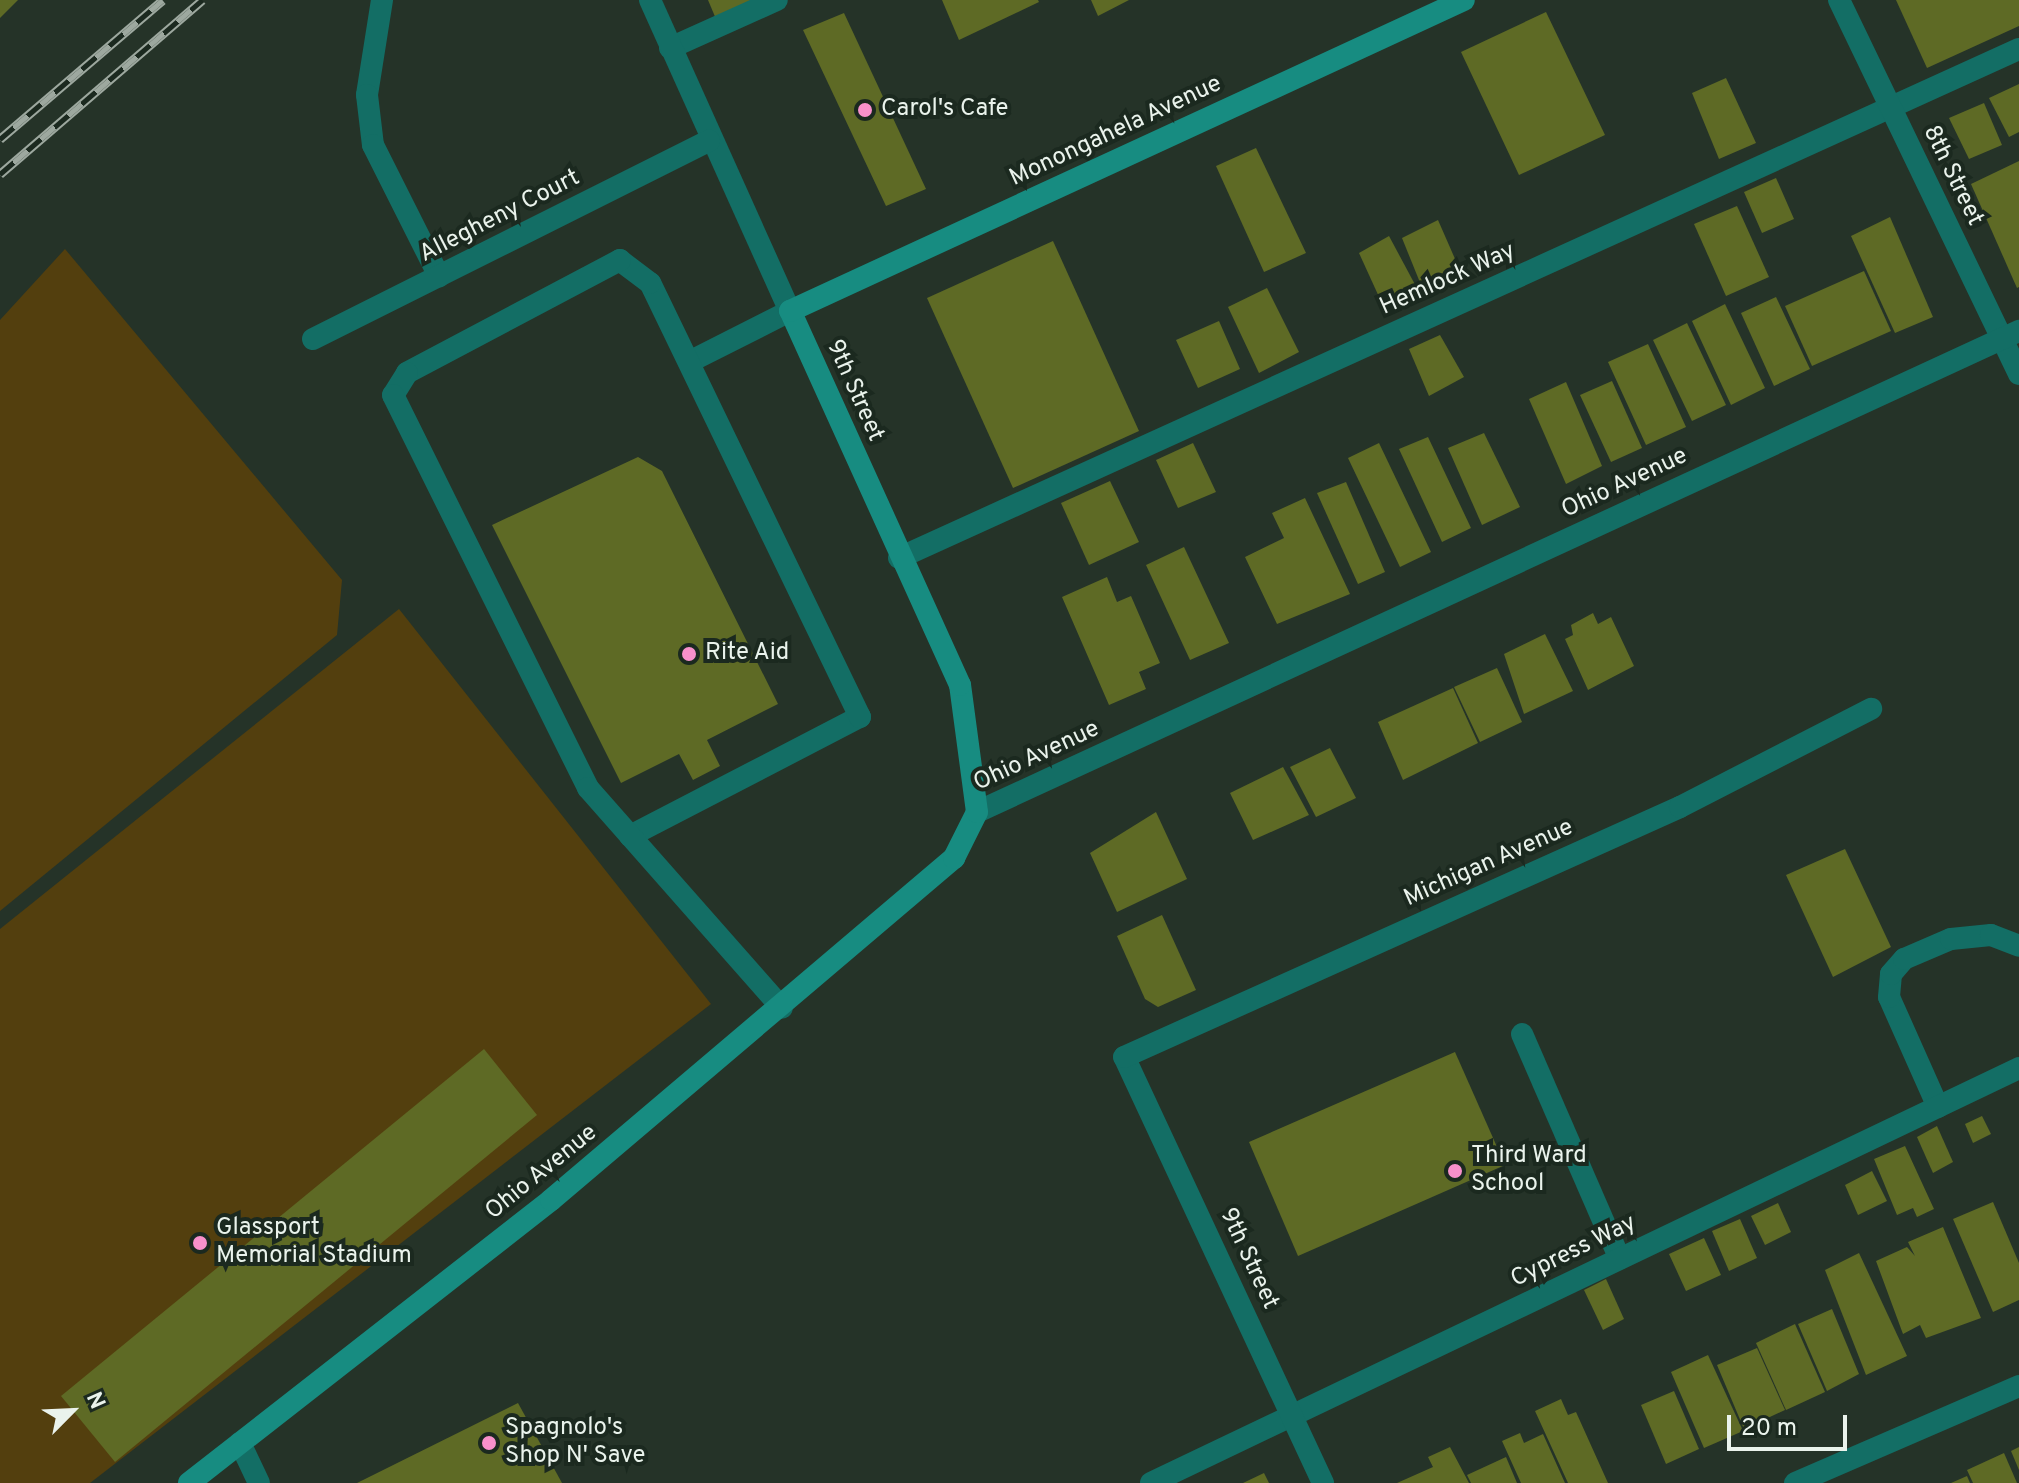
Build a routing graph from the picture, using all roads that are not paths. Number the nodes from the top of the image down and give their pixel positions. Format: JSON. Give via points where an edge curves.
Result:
{"nodes":[{"id":1,"x":382,"y":0,"type":"edge"},
{"id":2,"x":650,"y":0,"type":"edge"},
{"id":3,"x":777,"y":0,"type":"edge"},
{"id":4,"x":1464,"y":0,"type":"edge"},
{"id":5,"x":1839,"y":0,"type":"edge"},
{"id":6,"x":670,"y":48,"type":"junction"},
{"id":7,"x":2019,"y":49,"type":"edge"},
{"id":8,"x":1890,"y":109,"type":"junction"},
{"id":9,"x":709,"y":141,"type":"junction"},
{"id":10,"x":439,"y":276,"type":"junction"},
{"id":11,"x":790,"y":311,"type":"junction"},
{"id":12,"x":2011,"y":335,"type":"edge"},
{"id":13,"x":313,"y":339,"type":"dead end"},
{"id":14,"x":689,"y":362,"type":"junction"},
{"id":15,"x":2019,"y":374,"type":"edge"},
{"id":16,"x":899,"y":558,"type":"junction"},
{"id":17,"x":1871,"y":709,"type":"dead end"},
{"id":18,"x":977,"y":812,"type":"junction"},
{"id":19,"x":630,"y":836,"type":"junction"},
{"id":20,"x":2019,"y":946,"type":"edge"},
{"id":21,"x":782,"y":1008,"type":"junction"},
{"id":22,"x":1522,"y":1034,"type":"dead end"},
{"id":23,"x":1124,"y":1057,"type":"joint"},
{"id":24,"x":2019,"y":1068,"type":"edge"},
{"id":25,"x":1938,"y":1107,"type":"junction"},
{"id":26,"x":1620,"y":1259,"type":"junction"},
{"id":27,"x":2019,"y":1386,"type":"edge"},
{"id":28,"x":1293,"y":1416,"type":"junction"},
{"id":29,"x":240,"y":1443,"type":"junction"},
{"id":30,"x":189,"y":1483,"type":"edge"},
{"id":31,"x":259,"y":1483,"type":"edge"},
{"id":32,"x":1151,"y":1483,"type":"edge"},
{"id":33,"x":1323,"y":1483,"type":"edge"},
{"id":34,"x":1795,"y":1483,"type":"edge"}],
"edges":[{"from":1,"to":10,"type":"street","via":[[367,95],[373,145]]},
{"from":2,"to":6,"type":"street","name":"9th Street"},
{"from":3,"to":6,"type":"street"},
{"from":4,"to":11,"type":"main road","name":"Monongahela Avenue"},
{"from":5,"to":8,"type":"street","name":"8th Street"},
{"from":6,"to":9,"type":"street","name":"9th Street"},
{"from":7,"to":8,"type":"street","name":"Hemlock Way"},
{"from":8,"to":12,"type":"street","name":"8th Street"},
{"from":8,"to":16,"type":"street","name":"Hemlock Way"},
{"from":9,"to":10,"type":"street","name":"Allegheny Court"},
{"from":9,"to":11,"type":"street","name":"9th Street"},
{"from":10,"to":13,"type":"street","name":"Allegheny Court"},
{"from":11,"to":14,"type":"street"},
{"from":11,"to":16,"type":"main road","name":"9th Street"},
{"from":12,"to":15,"type":"street","name":"8th Street"},
{"from":12,"to":18,"type":"street","name":"Ohio Avenue"},
{"from":14,"to":19,"type":"street","via":[[860,717]]},
{"from":14,"to":19,"type":"street","via":[[650,283],[620,260],[407,373],[393,395],[588,788]]},
{"from":16,"to":18,"type":"main road","name":"9th Street","via":[[960,685]]},
{"from":17,"to":23,"type":"street","name":"Michigan Avenue","via":[[1680,807]]},
{"from":18,"to":21,"type":"main road","name":"Ohio Avenue","via":[[954,858]]},
{"from":19,"to":21,"type":"street"},
{"from":20,"to":25,"type":"street","via":[[1991,935],[1951,939],[1904,959],[1891,974],[1889,997]]},
{"from":21,"to":29,"type":"main road","name":"Ohio Avenue"},
{"from":22,"to":26,"type":"street"},
{"from":23,"to":28,"type":"street","name":"9th Street"},
{"from":24,"to":25,"type":"street","name":"Cypress Way"},
{"from":25,"to":26,"type":"street","name":"Cypress Way"},
{"from":26,"to":28,"type":"street","name":"Cypress Way"},
{"from":27,"to":34,"type":"street"},
{"from":28,"to":32,"type":"street","name":"Cypress Way"},
{"from":28,"to":33,"type":"street","name":"9th Street"},
{"from":29,"to":30,"type":"main road","name":"Ohio Avenue"},
{"from":29,"to":31,"type":"street"}]}
